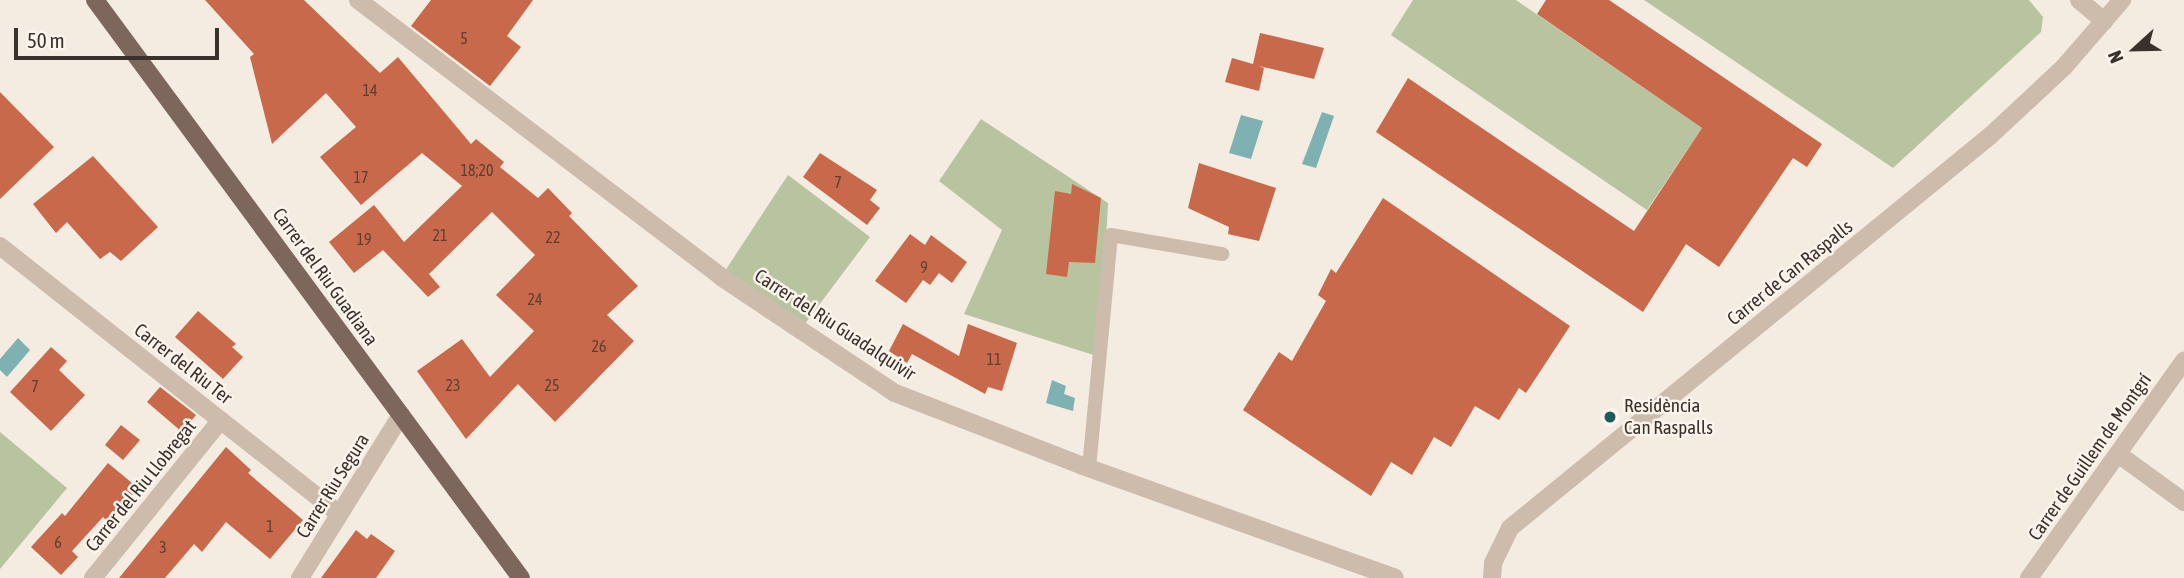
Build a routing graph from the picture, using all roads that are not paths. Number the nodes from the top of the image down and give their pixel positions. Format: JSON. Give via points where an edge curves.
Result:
{"nodes":[{"id":1,"x":94,"y":0,"type":"edge"},
{"id":2,"x":358,"y":0,"type":"edge"},
{"id":3,"x":2079,"y":0,"type":"edge"},
{"id":4,"x":2122,"y":0,"type":"edge"},
{"id":5,"x":2104,"y":21,"type":"junction"},
{"id":6,"x":0,"y":246,"type":"edge"},
{"id":7,"x":1222,"y":254,"type":"dead end"},
{"id":8,"x":2184,"y":361,"type":"edge"},
{"id":9,"x":401,"y":415,"type":"junction"},
{"id":10,"x":221,"y":420,"type":"junction"},
{"id":11,"x":2118,"y":454,"type":"junction"},
{"id":12,"x":1089,"y":468,"type":"junction"},
{"id":13,"x":2184,"y":502,"type":"edge"},
{"id":14,"x":339,"y":514,"type":"junction"},
{"id":15,"x":93,"y":578,"type":"edge"},
{"id":16,"x":300,"y":578,"type":"edge"},
{"id":17,"x":521,"y":578,"type":"edge"},
{"id":18,"x":1395,"y":578,"type":"edge"},
{"id":19,"x":1492,"y":578,"type":"edge"},
{"id":20,"x":2029,"y":578,"type":"edge"}],
"edges":[{"from":1,"to":9,"type":"main road","name":"Carrer del Riu Guadiana"},
{"from":2,"to":12,"type":"street","name":"Carrer del Riu Guadalquivir","via":[[721,277],[895,393]]},
{"from":3,"to":5,"type":"street"},
{"from":4,"to":5,"type":"street","name":"Carrer de Can Raspalls"},
{"from":5,"to":19,"type":"street","name":"Carrer de Can Raspalls","via":[[2064,67],[1917,198],[1510,528],[1493,563]]},
{"from":6,"to":10,"type":"street","name":"Carrer del Riu Ter"},
{"from":7,"to":12,"type":"lane","via":[[1111,235]]},
{"from":8,"to":11,"type":"street","name":"Carrer de Guillem de Montgrí"},
{"from":9,"to":14,"type":"street","name":"Carrer Riu Segura"},
{"from":9,"to":17,"type":"main road","name":"Carrer del Riu Guadiana"},
{"from":10,"to":14,"type":"street","name":"Carrer del Riu Ter"},
{"from":10,"to":15,"type":"street","name":"Carrer del Riu Llobregat"},
{"from":11,"to":13,"type":"street"},
{"from":11,"to":20,"type":"street","name":"Carrer de Guillem de Montgrí"},
{"from":12,"to":18,"type":"street","name":"Carrer del Riu Guadalquivir"},
{"from":14,"to":16,"type":"street","name":"Carrer Riu Segura"}]}
